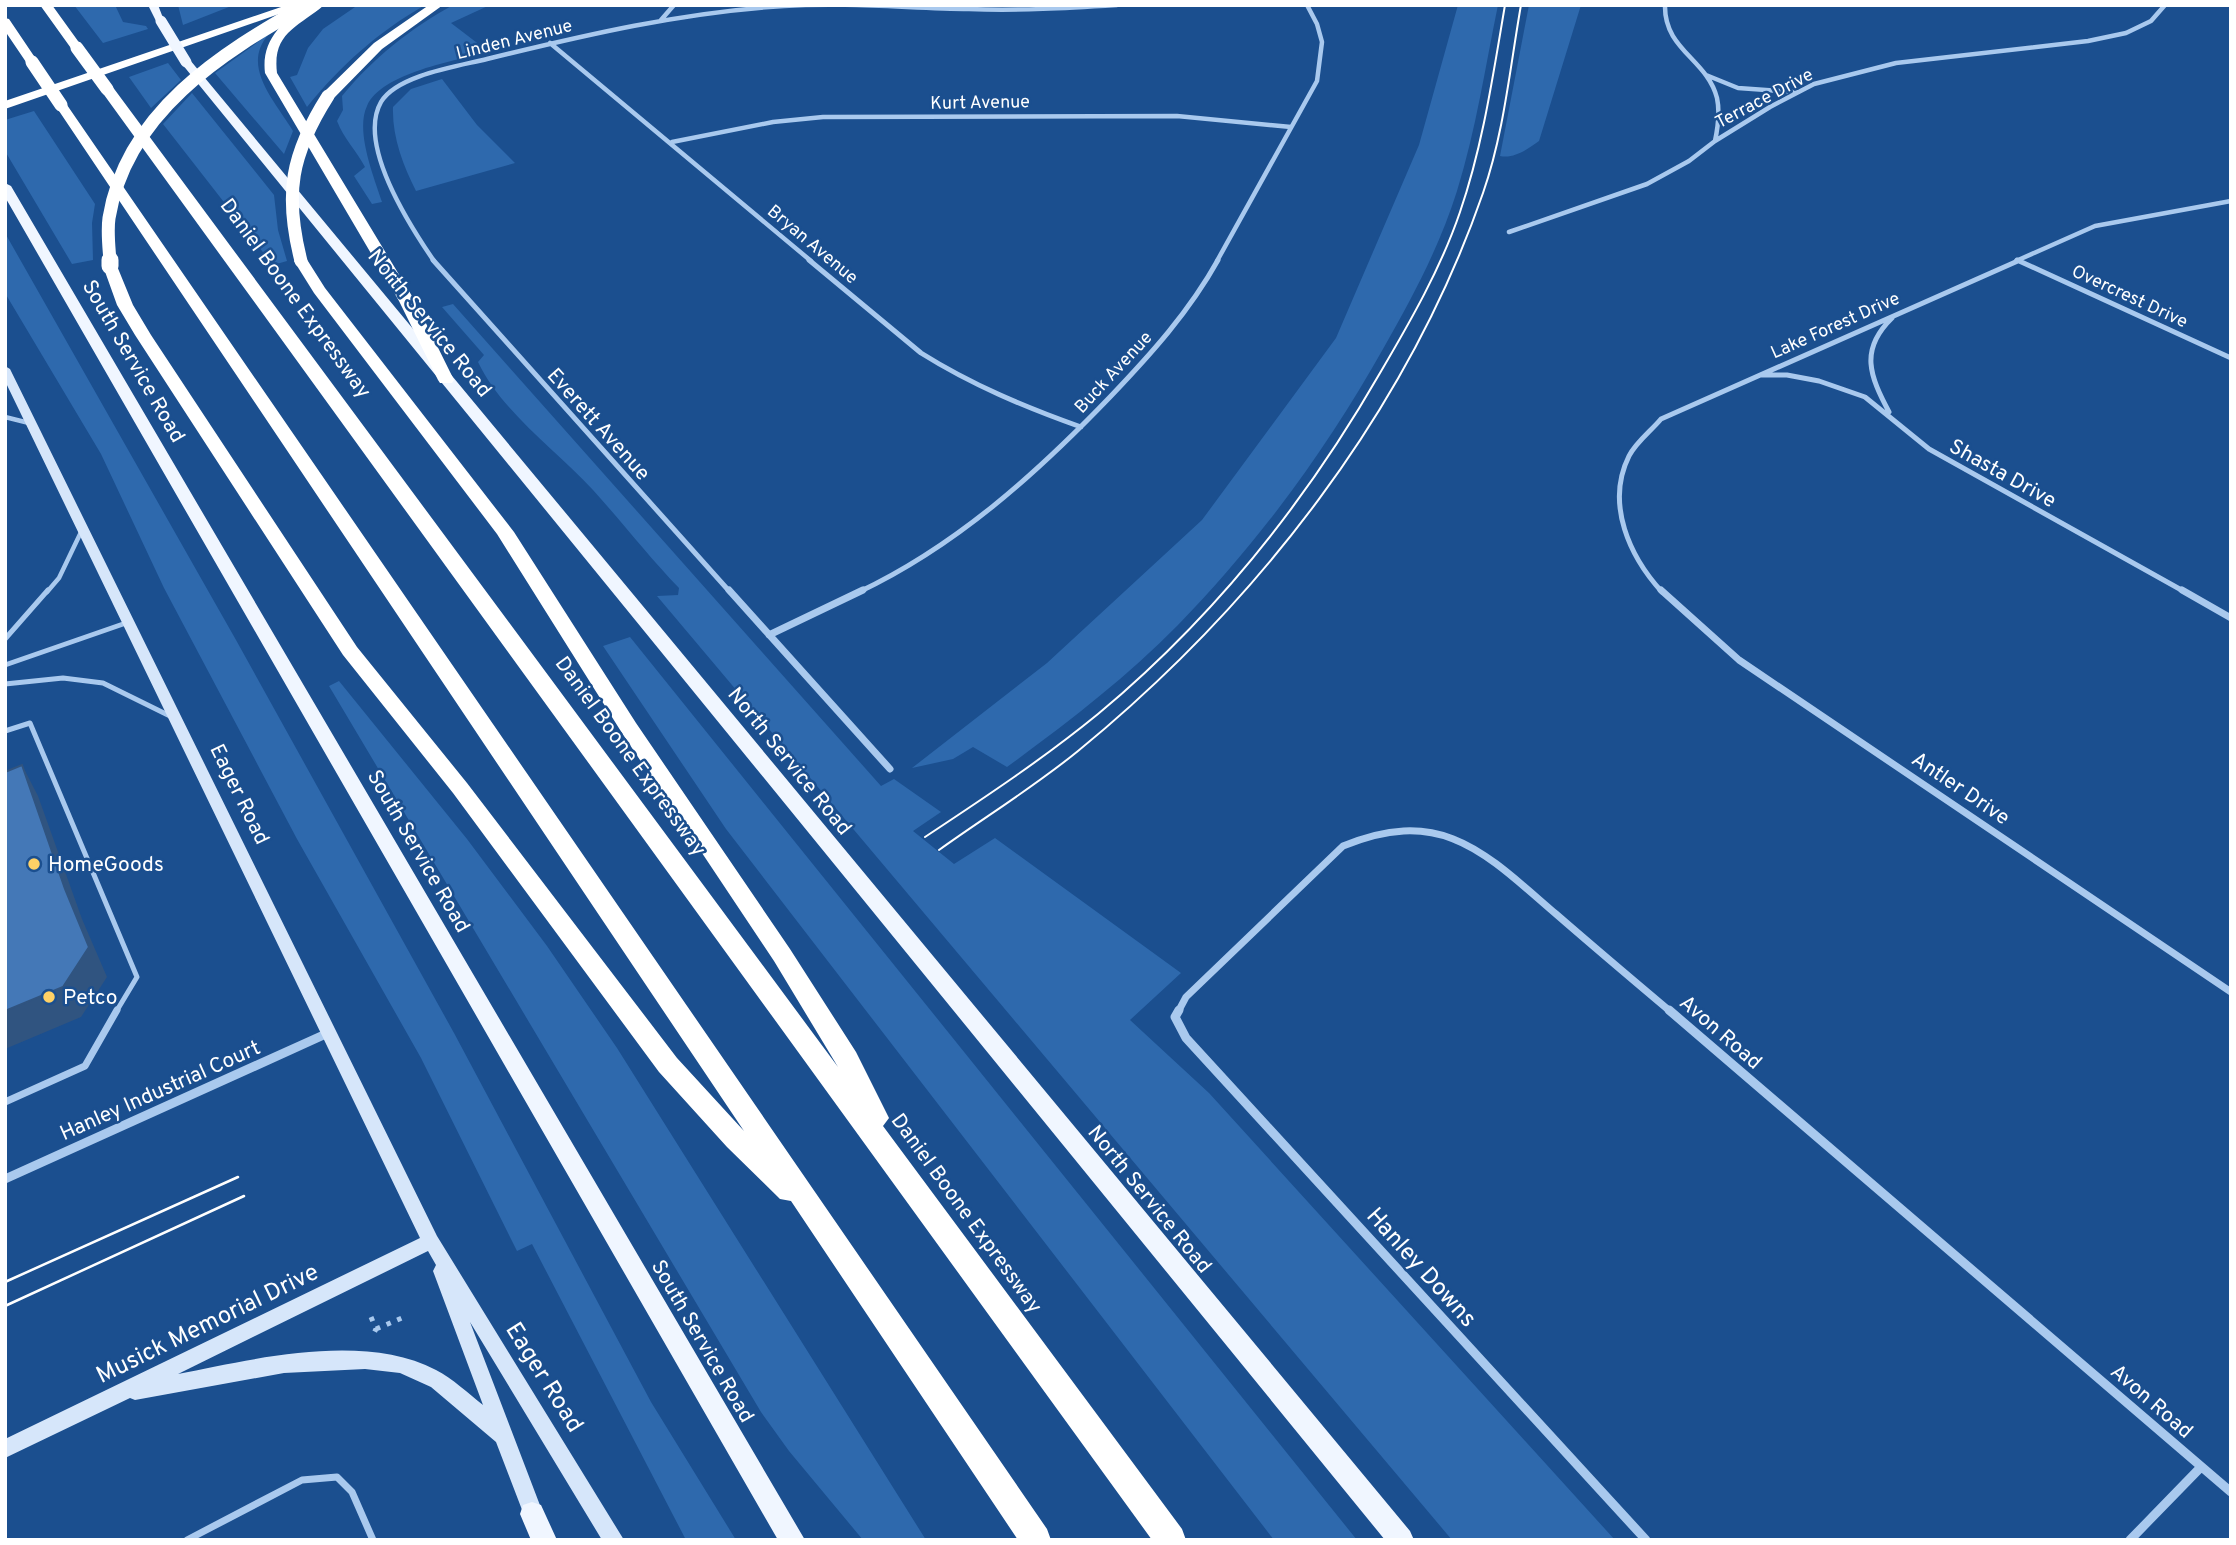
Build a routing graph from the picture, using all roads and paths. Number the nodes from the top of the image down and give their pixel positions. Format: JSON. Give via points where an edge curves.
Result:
{"nodes":[{"id":1,"x":46,"y":5,"type":"edge"},
{"id":2,"x":153,"y":5,"type":"edge"},
{"id":3,"x":260,"y":5,"type":"edge"},
{"id":4,"x":299,"y":5,"type":"edge"},
{"id":5,"x":307,"y":5,"type":"edge"},
{"id":6,"x":318,"y":5,"type":"edge"},
{"id":7,"x":437,"y":5,"type":"edge"},
{"id":8,"x":674,"y":5,"type":"edge"},
{"id":9,"x":776,"y":5,"type":"edge"},
{"id":10,"x":1117,"y":5,"type":"edge"},
{"id":11,"x":1307,"y":5,"type":"edge"},
{"id":12,"x":1665,"y":5,"type":"edge"},
{"id":13,"x":2165,"y":5,"type":"edge"},
{"id":14,"x":783,"y":6,"type":"edge"},
{"id":15,"x":5,"y":22,"type":"edge"},
{"id":16,"x":658,"y":23,"type":"junction"},
{"id":17,"x":550,"y":43,"type":"junction"},
{"id":18,"x":1705,"y":74,"type":"junction"},
{"id":19,"x":419,"y":78,"type":"joint"},
{"id":20,"x":1800,"y":92,"type":"junction"},
{"id":21,"x":5,"y":93,"type":"edge"},
{"id":22,"x":5,"y":105,"type":"edge"},
{"id":23,"x":1291,"y":127,"type":"junction"},
{"id":24,"x":1715,"y":141,"type":"junction"},
{"id":25,"x":672,"y":142,"type":"junction"},
{"id":26,"x":5,"y":186,"type":"edge"},
{"id":27,"x":2229,"y":203,"type":"edge"},
{"id":28,"x":1509,"y":232,"type":"dead end"},
{"id":29,"x":2017,"y":260,"type":"junction"},
{"id":30,"x":1900,"y":312,"type":"junction"},
{"id":31,"x":2231,"y":358,"type":"edge"},
{"id":32,"x":6,"y":372,"type":"edge"},
{"id":33,"x":1758,"y":375,"type":"junction"},
{"id":34,"x":446,"y":380,"type":"junction"},
{"id":35,"x":1891,"y":416,"type":"junction"},
{"id":36,"x":5,"y":417,"type":"edge"},
{"id":37,"x":33,"y":424,"type":"junction"},
{"id":38,"x":1082,"y":427,"type":"junction"},
{"id":39,"x":83,"y":527,"type":"junction"},
{"id":40,"x":1676,"y":607,"type":"joint"},
{"id":41,"x":2231,"y":618,"type":"edge"},
{"id":42,"x":130,"y":622,"type":"junction"},
{"id":43,"x":769,"y":635,"type":"junction"},
{"id":44,"x":5,"y":639,"type":"edge"},
{"id":45,"x":5,"y":665,"type":"edge"},
{"id":46,"x":5,"y":684,"type":"edge"},
{"id":47,"x":177,"y":719,"type":"junction"},
{"id":48,"x":5,"y":731,"type":"edge"},
{"id":49,"x":890,"y":769,"type":"dead end"},
{"id":50,"x":2231,"y":992,"type":"edge"},
{"id":51,"x":1175,"y":1017,"type":"joint"},
{"id":52,"x":329,"y":1032,"type":"junction"},
{"id":53,"x":5,"y":1102,"type":"edge"},
{"id":54,"x":900,"y":1167,"type":"junction"},
{"id":55,"x":5,"y":1179,"type":"edge"},
{"id":56,"x":821,"y":1222,"type":"junction"},
{"id":57,"x":431,"y":1241,"type":"junction"},
{"id":58,"x":371,"y":1317,"type":"dead end"},
{"id":59,"x":402,"y":1318,"type":"dead end"},
{"id":60,"x":376,"y":1329,"type":"junction"},
{"id":61,"x":372,"y":1337,"type":"dead end"},
{"id":62,"x":118,"y":1394,"type":"junction"},
{"id":63,"x":503,"y":1435,"type":"junction"},
{"id":64,"x":5,"y":1449,"type":"edge"},
{"id":65,"x":2201,"y":1466,"type":"junction"},
{"id":66,"x":2231,"y":1492,"type":"edge"},
{"id":67,"x":532,"y":1514,"type":"joint"},
{"id":68,"x":187,"y":1540,"type":"edge"},
{"id":69,"x":373,"y":1540,"type":"edge"},
{"id":70,"x":546,"y":1540,"type":"edge"},
{"id":71,"x":614,"y":1540,"type":"edge"},
{"id":72,"x":792,"y":1540,"type":"edge"},
{"id":73,"x":1036,"y":1540,"type":"edge"},
{"id":74,"x":1171,"y":1540,"type":"edge"},
{"id":75,"x":1401,"y":1540,"type":"edge"},
{"id":76,"x":1646,"y":1540,"type":"edge"},
{"id":77,"x":2130,"y":1540,"type":"edge"}],
"edges":[{"from":1,"to":54,"type":"highway","name":"Daniel Boone Expressway","bridge":true},
{"from":2,"to":34,"type":"main road","name":"North Service Road","bridge":true,"via":[[186,62]]},
{"from":3,"to":21,"type":"highway"},
{"from":4,"to":22,"type":"highway"},
{"from":5,"to":56,"type":"highway","bridge":true,"via":[[217,61],[149,125],[111,194],[106,232],[114,281],[131,315],[350,651],[460,788],[668,1065],[736,1140]]},
{"from":6,"to":34,"type":"highway","via":[[277,37],[268,61],[271,73],[407,301]]},
{"from":7,"to":54,"type":"highway","bridge":true,"via":[[378,46],[328,96],[303,138],[290,177],[289,208],[301,261],[505,532],[847,1059]]},
{"from":8,"to":16,"type":"street"},
{"from":9,"to":14,"type":"street"},
{"from":10,"to":14,"type":"street","name":"Linden Avenue","via":[[1015,10]]},
{"from":11,"to":23,"type":"street","name":"Buck Avenue","via":[[1316,19],[1325,56],[1317,81]]},
{"from":12,"to":18,"type":"street","via":[[1663,19],[1670,37]]},
{"from":13,"to":20,"type":"street","name":"Terrace Drive","via":[[2151,21],[2126,33],[1896,63]]},
{"from":14,"to":16,"type":"street","name":"Linden Avenue"},
{"from":15,"to":56,"type":"highway","bridge":true},
{"from":16,"to":17,"type":"street","name":"Linden Avenue"},
{"from":17,"to":19,"type":"street","name":"Linden Avenue"},
{"from":17,"to":25,"type":"street","name":"Bryan Avenue"},
{"from":18,"to":20,"type":"street","via":[[1738,88]]},
{"from":18,"to":24,"type":"street","via":[[1716,93]]},
{"from":19,"to":43,"type":"street","name":"Everett Avenue","via":[[394,90],[376,115],[384,169],[422,246]]},
{"from":20,"to":24,"type":"street","name":"Terrace Drive"},
{"from":23,"to":25,"type":"street","name":"Kurt Avenue","via":[[1177,116],[823,117]]},
{"from":23,"to":38,"type":"street","name":"Buck Avenue","via":[[1200,292],[1159,345]]},
{"from":24,"to":28,"type":"street","name":"Terrace Drive","via":[[1647,184]]},
{"from":25,"to":38,"type":"street","name":"Bryan Avenue","via":[[921,353],[992,394]]},
{"from":26,"to":72,"type":"main road","name":"South Service Road"},
{"from":27,"to":29,"type":"street","name":"Lake Forest Drive","via":[[2095,226]]},
{"from":29,"to":30,"type":"street","name":"Lake Forest Drive"},
{"from":29,"to":31,"type":"street","name":"Overcrest Drive"},
{"from":30,"to":33,"type":"street","name":"Lake Forest Drive"},
{"from":30,"to":35,"type":"street","via":[[1878,330],[1869,346],[1875,387]]},
{"from":32,"to":37,"type":"main road","name":"Eager Road"},
{"from":33,"to":35,"type":"street","name":"Shasta Drive","via":[[1787,375],[1844,388]]},
{"from":33,"to":40,"type":"street","name":"Lake Forest Drive","via":[[1661,419],[1629,456],[1620,489],[1619,518],[1639,564]]},
{"from":34,"to":75,"type":"main road","name":"North Service Road"},
{"from":35,"to":41,"type":"street","name":"Shasta Drive","via":[[1930,449]]},
{"from":36,"to":37,"type":"lane"},
{"from":37,"to":39,"type":"main road","name":"Eager Road"},
{"from":38,"to":43,"type":"street","name":"Buck Avenue","via":[[1026,481],[893,576]]},
{"from":39,"to":42,"type":"main road","name":"Eager Road"},
{"from":39,"to":44,"type":"lane","via":[[59,578]]},
{"from":40,"to":50,"type":"street","name":"Antler Drive","via":[[1739,660]]},
{"from":42,"to":45,"type":"lane"},
{"from":42,"to":47,"type":"main road","name":"Eager Road"},
{"from":43,"to":49,"type":"street","name":"Everett Avenue"},
{"from":46,"to":47,"type":"lane","via":[[63,678],[103,683]]},
{"from":47,"to":52,"type":"main road","name":"Eager Road"},
{"from":48,"to":53,"type":"lane","via":[[30,723],[137,977],[85,1066]]},
{"from":51,"to":65,"type":"street","name":"Avon Road","via":[[1186,997],[1343,846],[1386,830],[1437,833],[1463,842],[1486,854]]},
{"from":51,"to":76,"type":"street","name":"Hanley Downs","via":[[1186,1038]]},
{"from":52,"to":55,"type":"street","name":"Hanley Industrial Court"},
{"from":52,"to":57,"type":"main road","name":"Eager Road"},
{"from":54,"to":74,"type":"highway","name":"Daniel Boone Expressway"},
{"from":56,"to":73,"type":"highway"},
{"from":57,"to":62,"type":"main road","name":"Musick Memorial Drive"},
{"from":57,"to":63,"type":"main road","name":"Eager Road"},
{"from":57,"to":71,"type":"main road","name":"Eager Road"},
{"from":58,"to":60,"type":"path"},
{"from":59,"to":60,"type":"path"},
{"from":60,"to":61,"type":"path"},
{"from":62,"to":63,"type":"main road","via":[[341,1358],[381,1361],[429,1375]]},
{"from":62,"to":64,"type":"main road","name":"Musick Memorial Drive"},
{"from":63,"to":67,"type":"main road","name":"Eager Road"},
{"from":65,"to":66,"type":"street","name":"Avon Road"},
{"from":65,"to":77,"type":"street"},
{"from":67,"to":70,"type":"main road"},
{"from":68,"to":69,"type":"lane","via":[[303,1480],[337,1477],[352,1492]]}]}
